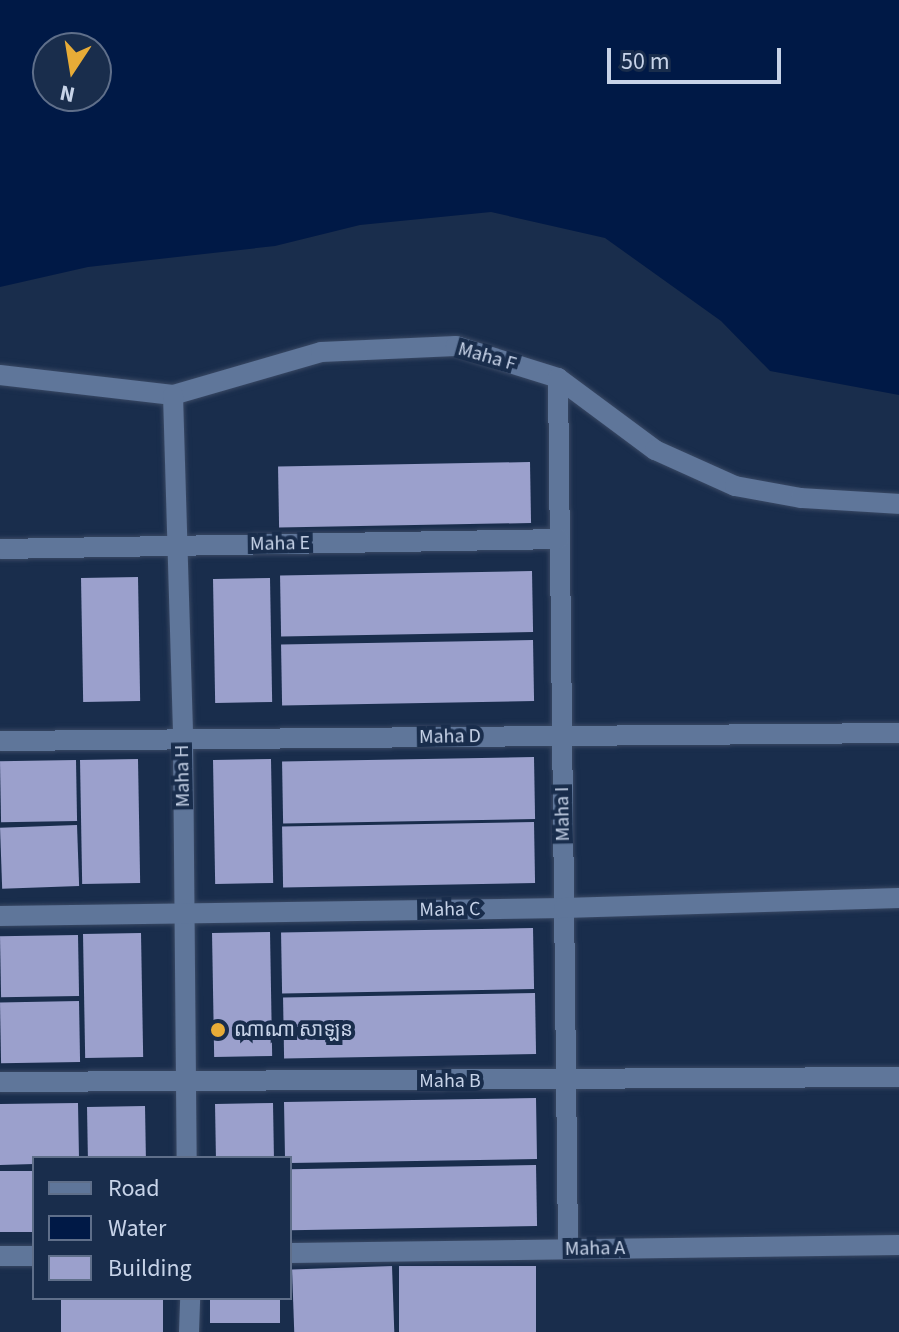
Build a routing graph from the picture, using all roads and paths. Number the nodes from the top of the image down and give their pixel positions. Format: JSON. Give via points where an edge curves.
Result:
{"nodes":[{"id":1,"x":0,"y":375,"type":"edge"},
{"id":2,"x":558,"y":378,"type":"junction"},
{"id":3,"x":173,"y":395,"type":"junction"},
{"id":4,"x":899,"y":504,"type":"edge"},
{"id":5,"x":559,"y":539,"type":"junction"},
{"id":6,"x":178,"y":546,"type":"junction"},
{"id":7,"x":0,"y":549,"type":"edge"},
{"id":8,"x":899,"y":733,"type":"edge"},
{"id":9,"x":562,"y":736,"type":"junction"},
{"id":10,"x":183,"y":739,"type":"junction"},
{"id":11,"x":0,"y":741,"type":"edge"},
{"id":12,"x":899,"y":898,"type":"edge"},
{"id":13,"x":564,"y":908,"type":"junction"},
{"id":14,"x":184,"y":914,"type":"junction"},
{"id":15,"x":0,"y":916,"type":"edge"},
{"id":16,"x":899,"y":1077,"type":"edge"},
{"id":17,"x":566,"y":1081,"type":"junction"},
{"id":18,"x":0,"y":1082,"type":"edge"},
{"id":19,"x":185,"y":1082,"type":"junction"},
{"id":20,"x":187,"y":1156,"type":"edge"},
{"id":21,"x":899,"y":1245,"type":"edge"},
{"id":22,"x":568,"y":1249,"type":"junction"},
{"id":23,"x":292,"y":1253,"type":"edge"},
{"id":24,"x":0,"y":1256,"type":"edge"},
{"id":25,"x":32,"y":1256,"type":"edge"},
{"id":26,"x":190,"y":1300,"type":"edge"},
{"id":27,"x":189,"y":1332,"type":"edge"}],
"edges":[{"from":1,"to":3,"type":"street","name":"Maha F"},
{"from":2,"to":3,"type":"street","name":"Maha F","via":[[456,346],[321,352]]},
{"from":2,"to":4,"type":"street","name":"Maha F","via":[[655,450],[735,486],[801,498]]},
{"from":2,"to":5,"type":"street","name":"Maha I"},
{"from":3,"to":6,"type":"street","name":"Maha H"},
{"from":5,"to":6,"type":"street","name":"Maha E"},
{"from":5,"to":9,"type":"street","name":"Maha I"},
{"from":6,"to":7,"type":"street","name":"Maha E"},
{"from":6,"to":10,"type":"street","name":"Maha H"},
{"from":8,"to":9,"type":"street","name":"Maha D"},
{"from":9,"to":10,"type":"street","name":"Maha D"},
{"from":9,"to":13,"type":"street","name":"Maha I"},
{"from":10,"to":11,"type":"street","name":"Maha D"},
{"from":10,"to":14,"type":"street","name":"Maha H"},
{"from":12,"to":13,"type":"street","name":"Maha C"},
{"from":13,"to":14,"type":"street","name":"Maha C"},
{"from":13,"to":17,"type":"street","name":"Maha I"},
{"from":14,"to":15,"type":"street","name":"Maha C"},
{"from":14,"to":19,"type":"street","name":"Maha H"},
{"from":16,"to":17,"type":"street","name":"Maha B"},
{"from":17,"to":19,"type":"street","name":"Maha B"},
{"from":17,"to":22,"type":"street","name":"Maha I"},
{"from":18,"to":19,"type":"street","name":"Maha B"},
{"from":19,"to":20,"type":"street","name":"Maha H"},
{"from":21,"to":22,"type":"street","name":"Maha A"},
{"from":22,"to":23,"type":"street","name":"Maha A"},
{"from":24,"to":25,"type":"street"},
{"from":26,"to":27,"type":"street"}]}
